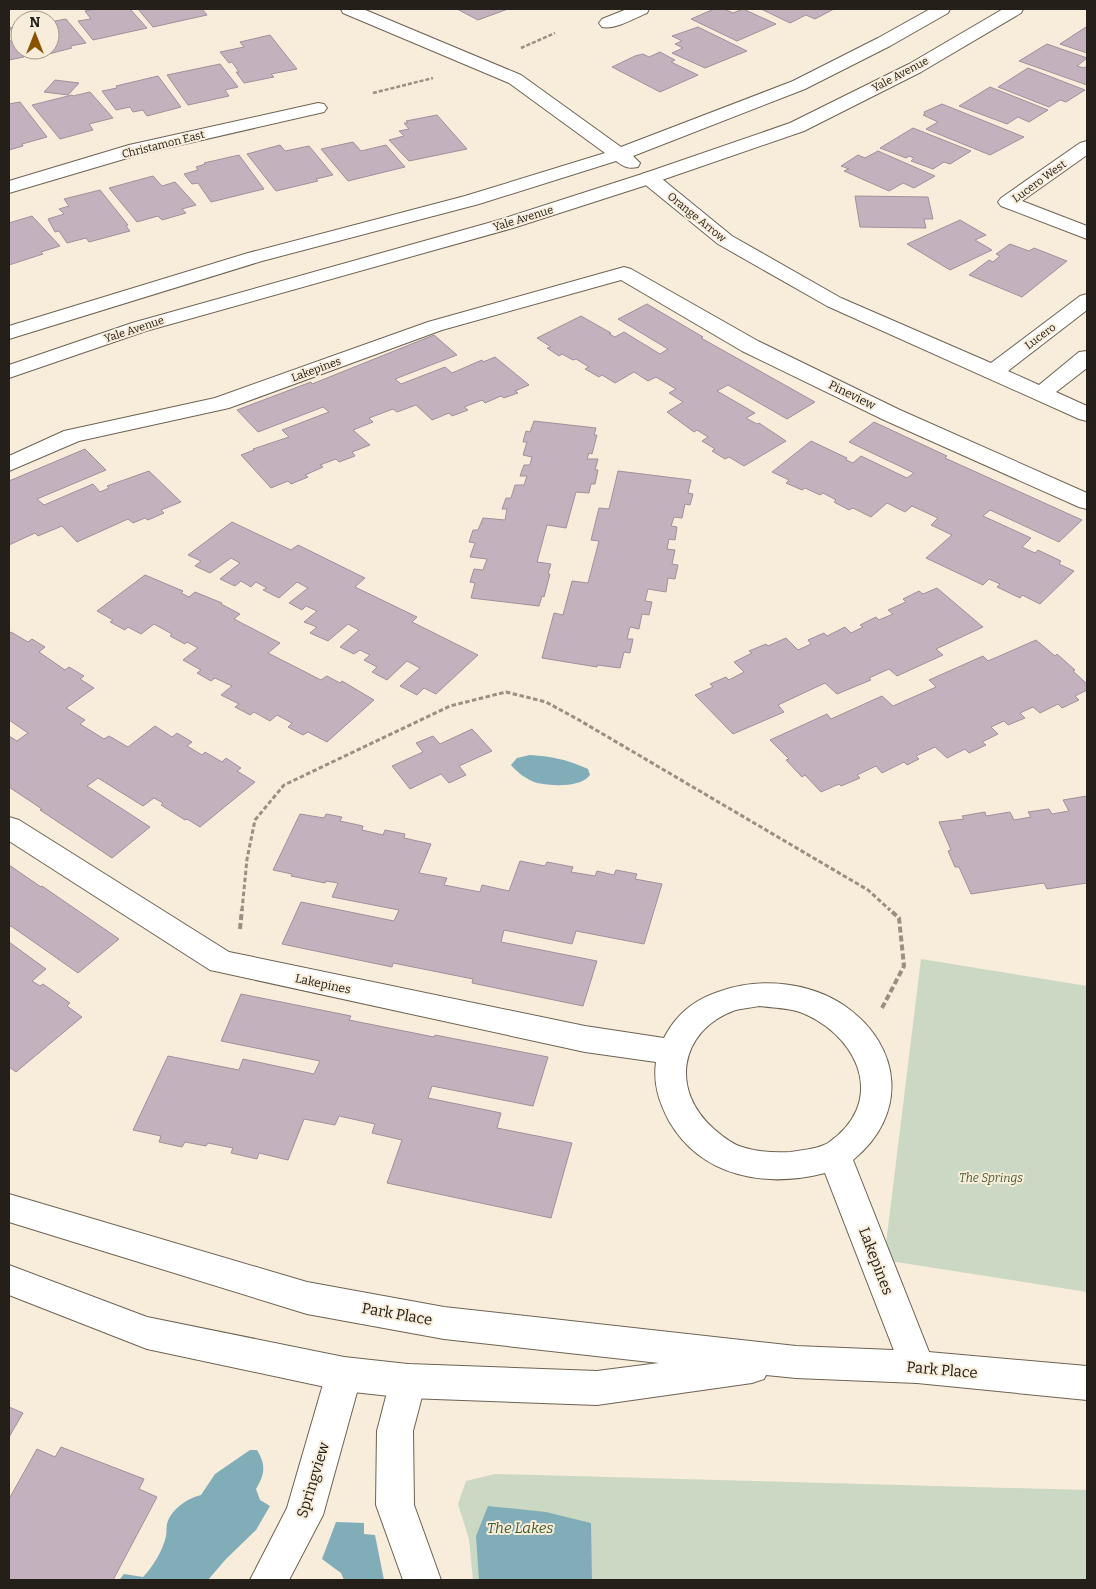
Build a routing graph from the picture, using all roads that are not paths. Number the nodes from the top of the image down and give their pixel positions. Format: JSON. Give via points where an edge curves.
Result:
{"nodes":[{"id":1,"x":349,"y":9,"type":"edge"},
{"id":2,"x":641,"y":9,"type":"edge"},
{"id":3,"x":942,"y":9,"type":"edge"},
{"id":4,"x":1015,"y":9,"type":"edge"},
{"id":5,"x":608,"y":23,"type":"dead end"},
{"id":6,"x":318,"y":108,"type":"dead end"},
{"id":7,"x":1087,"y":147,"type":"edge"},
{"id":8,"x":620,"y":154,"type":"junction"},
{"id":9,"x":649,"y":178,"type":"junction"},
{"id":10,"x":9,"y":187,"type":"edge"},
{"id":11,"x":1087,"y":233,"type":"edge"},
{"id":12,"x":624,"y":273,"type":"joint"},
{"id":13,"x":1087,"y":300,"type":"edge"},
{"id":14,"x":9,"y":333,"type":"edge"},
{"id":15,"x":1087,"y":356,"type":"edge"},
{"id":16,"x":9,"y":372,"type":"edge"},
{"id":17,"x":993,"y":372,"type":"junction"},
{"id":18,"x":1042,"y":393,"type":"junction"},
{"id":19,"x":1087,"y":414,"type":"edge"},
{"id":20,"x":9,"y":464,"type":"edge"},
{"id":21,"x":1087,"y":502,"type":"edge"},
{"id":22,"x":9,"y":826,"type":"edge"},
{"id":23,"x":672,"y":1052,"type":"junction"},
{"id":24,"x":835,"y":1156,"type":"junction"},
{"id":25,"x":9,"y":1208,"type":"edge"},
{"id":26,"x":9,"y":1280,"type":"edge"},
{"id":27,"x":796,"y":1362,"type":"junction"},
{"id":28,"x":917,"y":1367,"type":"junction"},
{"id":29,"x":344,"y":1374,"type":"junction"},
{"id":30,"x":408,"y":1381,"type":"junction"},
{"id":31,"x":1087,"y":1383,"type":"edge"},
{"id":32,"x":269,"y":1580,"type":"edge"},
{"id":33,"x":422,"y":1580,"type":"edge"}],
"edges":[{"from":1,"to":8,"type":"street","name":"Orange Arrow","via":[[515,79]]},
{"from":2,"to":5,"type":"street"},
{"from":3,"to":8,"type":"street","via":[[799,85]]},
{"from":4,"to":9,"type":"street","name":"Yale Avenue","via":[[915,68],[797,127]]},
{"from":6,"to":10,"type":"street","name":"Christamon East","via":[[136,149]]},
{"from":7,"to":11,"type":"street","name":"Lucero West","via":[[1008,202]]},
{"from":8,"to":9,"type":"street","name":"Orange Arrow"},
{"from":8,"to":14,"type":"street","via":[[472,200],[255,257]]},
{"from":9,"to":16,"type":"street","name":"Yale Avenue","via":[[506,224],[139,327]]},
{"from":9,"to":17,"type":"street","name":"Orange Arrow","via":[[725,240],[834,302]]},
{"from":12,"to":20,"type":"street","name":"Lakepines","via":[[435,326],[220,403],[72,436]]},
{"from":12,"to":21,"type":"street","name":"Pineview","via":[[750,346],[892,415]]},
{"from":13,"to":17,"type":"street","name":"Lucero"},
{"from":15,"to":18,"type":"street"},
{"from":17,"to":18,"type":"street","name":"Orange Arrow"},
{"from":18,"to":19,"type":"street","name":"Orange Arrow"},
{"from":22,"to":23,"type":"street","name":"Lakepines","via":[[221,962],[585,1039]]},
{"from":23,"to":24,"type":"street","via":[[668,1080],[677,1109],[696,1134],[725,1154],[758,1165],[794,1166]]},
{"from":23,"to":24,"type":"street","via":[[684,1030],[704,1011],[730,999],[759,994],[789,997],[819,1006],[844,1022],[864,1044],[875,1068],[877,1095],[869,1120],[853,1142]]},
{"from":24,"to":28,"type":"street","name":"Lakepines"},
{"from":25,"to":27,"type":"street","name":"Park Place","via":[[306,1298],[444,1322]]},
{"from":26,"to":29,"type":"street","name":"Park Place","via":[[147,1333]]},
{"from":27,"to":28,"type":"street","name":"Park Place"},
{"from":27,"to":30,"type":"street","name":"Park Place","via":[[597,1388]]},
{"from":28,"to":31,"type":"street","name":"Park Place"},
{"from":29,"to":30,"type":"street","name":"Park Place"},
{"from":29,"to":32,"type":"street","name":"Springview","via":[[304,1515]]},
{"from":30,"to":33,"type":"street","via":[[394,1431],[395,1505]]}]}
